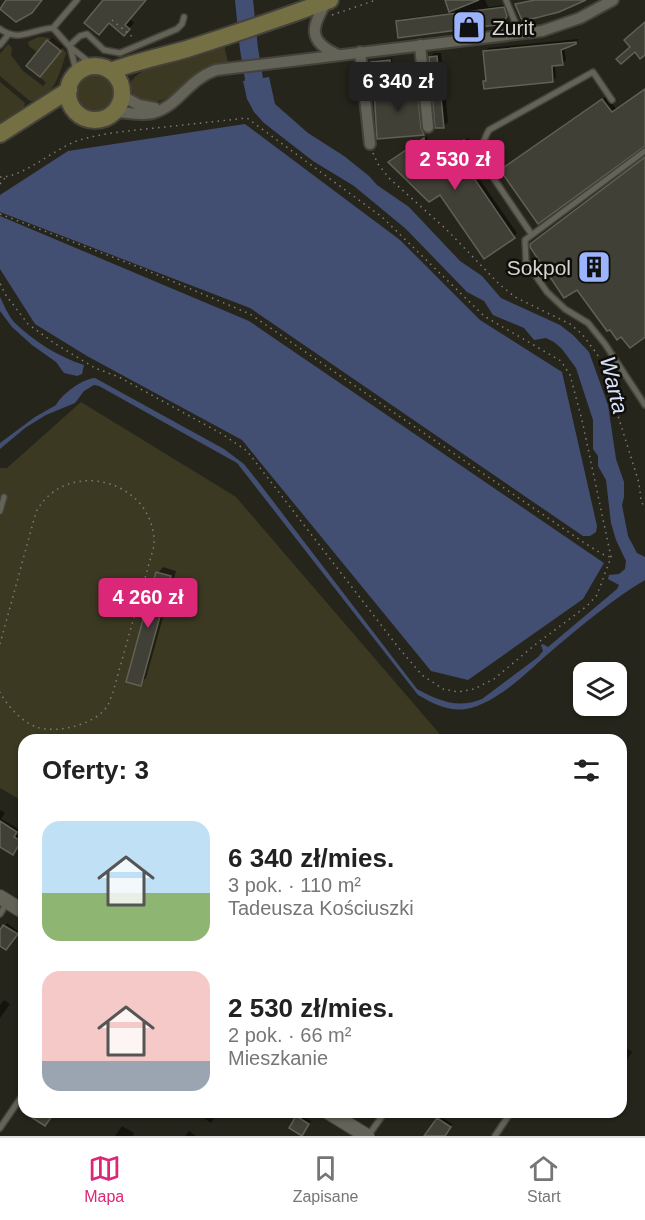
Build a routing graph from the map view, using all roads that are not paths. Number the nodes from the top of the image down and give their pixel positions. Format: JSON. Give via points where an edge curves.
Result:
{"nodes":[{"id":1,"x":77,"y":0,"type":"edge"},
{"id":2,"x":506,"y":0,"type":"edge"},
{"id":3,"x":613,"y":0,"type":"edge"},
{"id":4,"x":304,"y":4,"type":"edge"},
{"id":5,"x":329,"y":6,"type":"edge"},
{"id":6,"x":184,"y":17,"type":"dead end"},
{"id":7,"x":53,"y":28,"type":"junction"},
{"id":8,"x":0,"y":29,"type":"edge"},
{"id":9,"x":520,"y":34,"type":"junction"},
{"id":10,"x":9,"y":35,"type":"junction"},
{"id":11,"x":0,"y":45,"type":"edge"},
{"id":12,"x":420,"y":45,"type":"junction"},
{"id":13,"x":69,"y":46,"type":"junction"},
{"id":14,"x":360,"y":52,"type":"junction"},
{"id":15,"x":338,"y":55,"type":"junction"},
{"id":16,"x":155,"y":58,"type":"junction"},
{"id":17,"x":94,"y":66,"type":"junction"},
{"id":18,"x":111,"y":71,"type":"junction"},
{"id":19,"x":77,"y":74,"type":"junction"},
{"id":20,"x":69,"y":90,"type":"junction"},
{"id":21,"x":122,"y":91,"type":"junction"},
{"id":22,"x":612,"y":100,"type":"dead end"},
{"id":23,"x":161,"y":109,"type":"junction"},
{"id":24,"x":75,"y":110,"type":"junction"},
{"id":25,"x":114,"y":112,"type":"junction"},
{"id":26,"x":23,"y":119,"type":"junction"},
{"id":27,"x":428,"y":127,"type":"dead end"},
{"id":28,"x":0,"y":134,"type":"edge"},
{"id":29,"x":370,"y":144,"type":"road end"},
{"id":30,"x":645,"y":152,"type":"edge"},
{"id":31,"x":532,"y":235,"type":"junction"},
{"id":32,"x":645,"y":405,"type":"edge"},
{"id":33,"x":4,"y":496,"type":"dead end"},
{"id":34,"x":0,"y":511,"type":"edge"},
{"id":35,"x":4,"y":899,"type":"edge"},
{"id":36,"x":18,"y":908,"type":"edge"},
{"id":37,"x":0,"y":914,"type":"edge"},
{"id":38,"x":18,"y":1102,"type":"edge"},
{"id":39,"x":338,"y":1118,"type":"edge"},
{"id":40,"x":380,"y":1118,"type":"edge"},
{"id":41,"x":507,"y":1118,"type":"edge"},
{"id":42,"x":0,"y":1128,"type":"edge"},
{"id":43,"x":367,"y":1136,"type":"edge"},
{"id":44,"x":495,"y":1136,"type":"edge"}],
"edges":[{"from":1,"to":7,"type":"lane"},
{"from":2,"to":9,"type":"lane"},
{"from":3,"to":9,"type":"street","via":[[562,25]]},
{"from":4,"to":5,"type":"main road"},
{"from":4,"to":16,"type":"main road","via":[[266,23]]},
{"from":5,"to":15,"type":"street","via":[[317,18],[315,33],[322,46]]},
{"from":6,"to":13,"type":"lane","via":[[177,29],[120,52],[100,47],[87,34]]},
{"from":7,"to":10,"type":"lane"},
{"from":7,"to":13,"type":"lane"},
{"from":8,"to":10,"type":"lane"},
{"from":9,"to":12,"type":"street"},
{"from":10,"to":11,"type":"lane"},
{"from":12,"to":14,"type":"street"},
{"from":12,"to":27,"type":"street"},
{"from":13,"to":17,"type":"lane"},
{"from":13,"to":19,"type":"lane"},
{"from":14,"to":15,"type":"street"},
{"from":14,"to":29,"type":"street"},
{"from":15,"to":23,"type":"street","via":[[241,65],[205,74]]},
{"from":16,"to":18,"type":"main road"},
{"from":16,"to":21,"type":"main road","via":[[130,75]]},
{"from":17,"to":18,"type":"main road"},
{"from":17,"to":19,"type":"main road"},
{"from":18,"to":21,"type":"main road"},
{"from":19,"to":20,"type":"main road"},
{"from":20,"to":24,"type":"main road"},
{"from":20,"to":26,"type":"main road"},
{"from":21,"to":23,"type":"street","via":[[139,105]]},
{"from":21,"to":25,"type":"main road"},
{"from":22,"to":31,"type":"lane","via":[[593,72],[489,130],[482,143],[486,167]]},
{"from":23,"to":25,"type":"street","via":[[152,113]]},
{"from":24,"to":25,"type":"main road","via":[[91,119]]},
{"from":24,"to":26,"type":"main road","via":[[62,109]]},
{"from":26,"to":28,"type":"main road"},
{"from":30,"to":31,"type":"lane"},
{"from":31,"to":32,"type":"lane","via":[[525,240],[526,262],[547,292],[565,309],[588,322]]},
{"from":33,"to":34,"type":"lane"},
{"from":35,"to":36,"type":"street"},
{"from":35,"to":37,"type":"lane"},
{"from":38,"to":42,"type":"lane"},
{"from":39,"to":43,"type":"street"},
{"from":40,"to":43,"type":"lane"},
{"from":41,"to":44,"type":"lane"}]}
